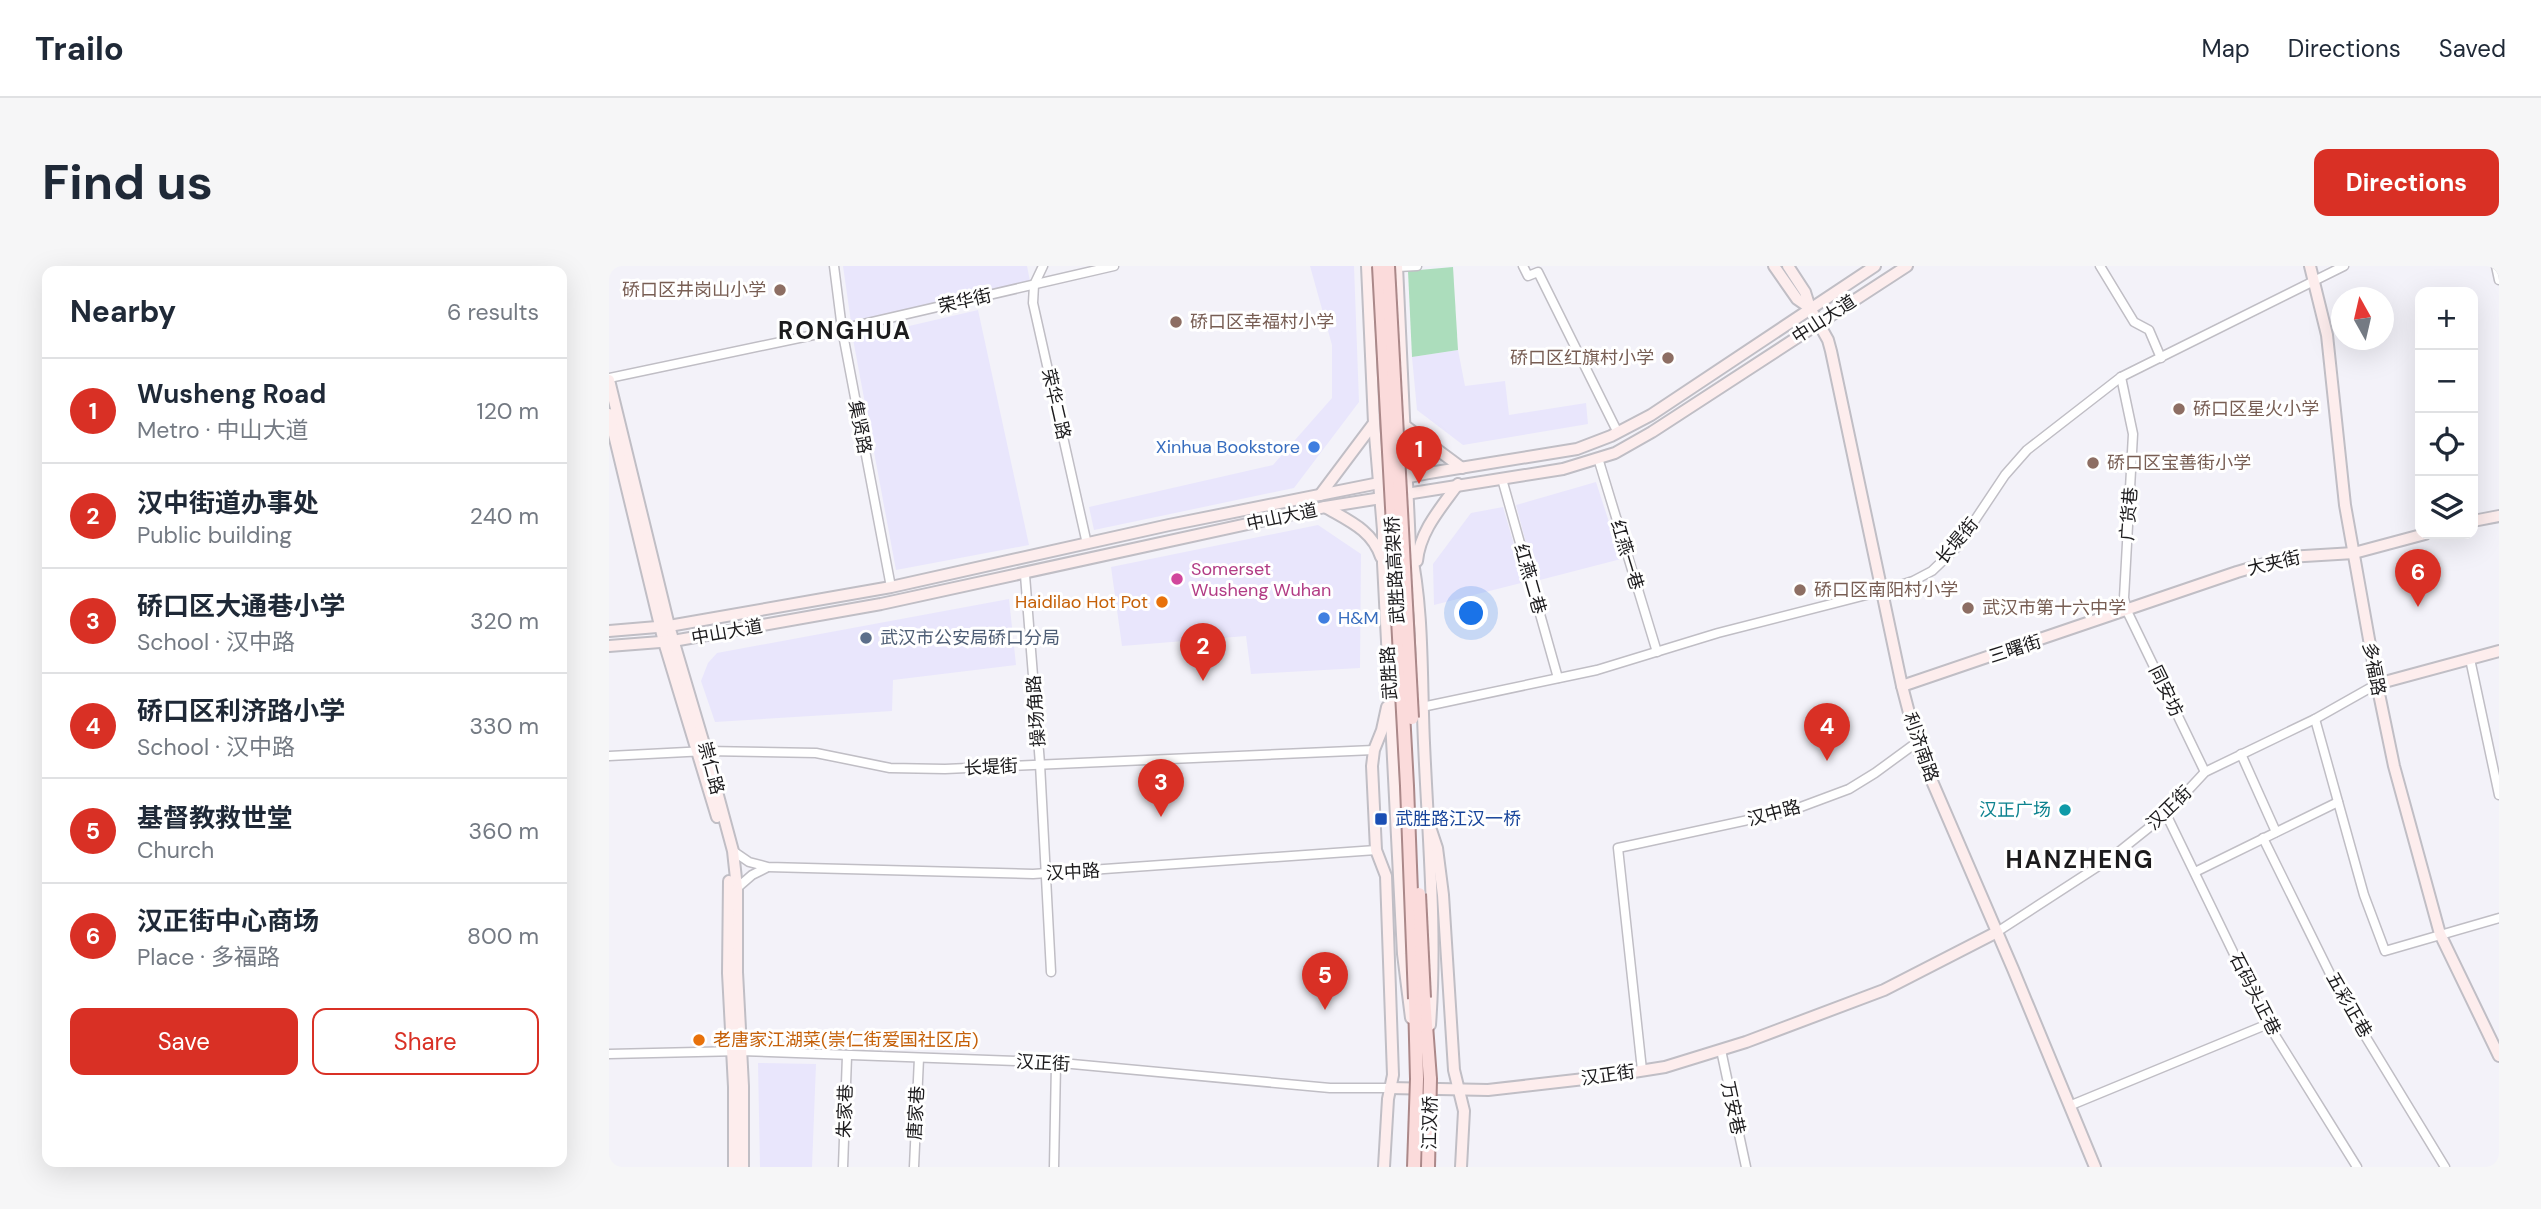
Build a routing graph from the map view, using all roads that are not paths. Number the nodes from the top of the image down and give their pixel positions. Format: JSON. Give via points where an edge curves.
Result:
{"nodes":[{"id":1,"x":834,"y":266,"type":"edge"},
{"id":2,"x":1043,"y":266,"type":"edge"},
{"id":3,"x":1114,"y":266,"type":"edge"},
{"id":4,"x":1367,"y":266,"type":"edge"},
{"id":5,"x":1379,"y":266,"type":"edge"},
{"id":6,"x":1394,"y":266,"type":"edge"},
{"id":7,"x":1417,"y":266,"type":"edge"},
{"id":8,"x":1523,"y":266,"type":"edge"},
{"id":9,"x":1774,"y":266,"type":"edge"},
{"id":10,"x":1788,"y":266,"type":"edge"},
{"id":11,"x":1875,"y":266,"type":"edge"},
{"id":12,"x":1907,"y":266,"type":"edge"},
{"id":13,"x":2099,"y":266,"type":"edge"},
{"id":14,"x":2310,"y":266,"type":"edge"},
{"id":15,"x":2344,"y":266,"type":"edge"},
{"id":16,"x":2495,"y":266,"type":"edge"},
{"id":17,"x":2499,"y":280,"type":"edge"},
{"id":18,"x":2314,"y":282,"type":"junction"},
{"id":19,"x":1034,"y":285,"type":"junction"},
{"id":20,"x":1810,"y":308,"type":"junction"},
{"id":21,"x":1819,"y":322,"type":"junction"},
{"id":22,"x":842,"y":329,"type":"junction"},
{"id":23,"x":2161,"y":358,"type":"junction"},
{"id":24,"x":2121,"y":377,"type":"junction"},
{"id":25,"x":609,"y":379,"type":"edge"},
{"id":26,"x":609,"y":414,"type":"edge"},
{"id":27,"x":1374,"y":423,"type":"junction"},
{"id":28,"x":1404,"y":425,"type":"junction"},
{"id":29,"x":1618,"y":433,"type":"junction"},
{"id":30,"x":1598,"y":458,"type":"junction"},
{"id":31,"x":1462,"y":468,"type":"junction"},
{"id":32,"x":1406,"y":478,"type":"junction"},
{"id":33,"x":1501,"y":480,"type":"junction"},
{"id":34,"x":1379,"y":483,"type":"junction"},
{"id":35,"x":1458,"y":484,"type":"junction"},
{"id":36,"x":1407,"y":493,"type":"junction"},
{"id":37,"x":1320,"y":495,"type":"junction"},
{"id":38,"x":1380,"y":498,"type":"junction"},
{"id":39,"x":1325,"y":507,"type":"junction"},
{"id":40,"x":2499,"y":516,"type":"edge"},
{"id":41,"x":2478,"y":520,"type":"edge"},
{"id":42,"x":2415,"y":537,"type":"edge"},
{"id":43,"x":1087,"y":544,"type":"junction"},
{"id":44,"x":2354,"y":553,"type":"junction"},
{"id":45,"x":1383,"y":563,"type":"junction"},
{"id":46,"x":1416,"y":571,"type":"junction"},
{"id":47,"x":1025,"y":575,"type":"junction"},
{"id":48,"x":891,"y":587,"type":"junction"},
{"id":49,"x":1882,"y":591,"type":"junction"},
{"id":50,"x":2127,"y":611,"type":"junction"},
{"id":51,"x":664,"y":626,"type":"junction"},
{"id":52,"x":609,"y":631,"type":"edge"},
{"id":53,"x":668,"y":641,"type":"junction"},
{"id":54,"x":609,"y":646,"type":"edge"},
{"id":55,"x":2499,"y":651,"type":"edge"},
{"id":56,"x":1657,"y":652,"type":"junction"},
{"id":57,"x":2470,"y":659,"type":"junction"},
{"id":58,"x":1558,"y":678,"type":"junction"},
{"id":59,"x":2377,"y":684,"type":"junction"},
{"id":60,"x":1902,"y":687,"type":"junction"},
{"id":61,"x":1390,"y":691,"type":"junction"},
{"id":62,"x":1422,"y":707,"type":"junction"},
{"id":63,"x":2315,"y":719,"type":"junction"},
{"id":64,"x":1916,"y":743,"type":"junction"},
{"id":65,"x":1374,"y":750,"type":"junction"},
{"id":66,"x":702,"y":751,"type":"junction"},
{"id":67,"x":2241,"y":754,"type":"junction"},
{"id":68,"x":609,"y":756,"type":"edge"},
{"id":69,"x":1040,"y":764,"type":"junction"},
{"id":70,"x":2205,"y":772,"type":"junction"},
{"id":71,"x":2499,"y":795,"type":"edge"},
{"id":72,"x":2338,"y":802,"type":"junction"},
{"id":73,"x":2167,"y":814,"type":"junction"},
{"id":74,"x":1427,"y":817,"type":"junction"},
{"id":75,"x":2276,"y":832,"type":"junction"},
{"id":76,"x":2263,"y":838,"type":"junction"},
{"id":77,"x":1376,"y":850,"type":"junction"},
{"id":78,"x":733,"y":851,"type":"junction"},
{"id":79,"x":768,"y":867,"type":"junction"},
{"id":80,"x":2195,"y":872,"type":"junction"},
{"id":81,"x":1047,"y":874,"type":"junction"},
{"id":82,"x":1385,"y":876,"type":"junction"},
{"id":83,"x":737,"y":888,"type":"junction"},
{"id":84,"x":1401,"y":908,"type":"junction"},
{"id":85,"x":2499,"y":918,"type":"edge"},
{"id":86,"x":1997,"y":932,"type":"junction"},
{"id":87,"x":2440,"y":934,"type":"junction"},
{"id":88,"x":1051,"y":972,"type":"dead end"},
{"id":89,"x":1419,"y":999,"type":"junction"},
{"id":90,"x":2268,"y":1024,"type":"junction"},
{"id":91,"x":1422,"y":1042,"type":"junction"},
{"id":92,"x":1720,"y":1050,"type":"junction"},
{"id":93,"x":737,"y":1051,"type":"junction"},
{"id":94,"x":609,"y":1054,"type":"edge"},
{"id":95,"x":847,"y":1056,"type":"junction"},
{"id":96,"x":2499,"y":1056,"type":"edge"},
{"id":97,"x":919,"y":1058,"type":"junction"},
{"id":98,"x":1056,"y":1064,"type":"junction"},
{"id":99,"x":1642,"y":1070,"type":"junction"},
{"id":100,"x":1424,"y":1079,"type":"junction"},
{"id":101,"x":1390,"y":1088,"type":"junction"},
{"id":102,"x":1459,"y":1090,"type":"junction"},
{"id":103,"x":2069,"y":1106,"type":"junction"},
{"id":104,"x":734,"y":1167,"type":"edge"},
{"id":105,"x":743,"y":1167,"type":"edge"},
{"id":106,"x":843,"y":1167,"type":"edge"},
{"id":107,"x":914,"y":1167,"type":"edge"},
{"id":108,"x":1054,"y":1167,"type":"edge"},
{"id":109,"x":1384,"y":1167,"type":"edge"},
{"id":110,"x":1414,"y":1167,"type":"edge"},
{"id":111,"x":1429,"y":1167,"type":"edge"},
{"id":112,"x":1461,"y":1167,"type":"edge"},
{"id":113,"x":1745,"y":1167,"type":"edge"},
{"id":114,"x":2095,"y":1167,"type":"edge"},
{"id":115,"x":2357,"y":1167,"type":"edge"},
{"id":116,"x":2445,"y":1167,"type":"edge"}],
"edges":[{"from":1,"to":22,"type":"street","name":"集贤路"},
{"from":2,"to":19,"type":"street","name":"荣华二路"},
{"from":3,"to":19,"type":"street","name":"荣华街"},
{"from":4,"to":27,"type":"main road","name":"武胜路"},
{"from":5,"to":89,"type":"main road","name":"武胜路高架桥","bridge":true},
{"from":6,"to":7,"type":"street"},
{"from":6,"to":28,"type":"main road","name":"武胜路"},
{"from":6,"to":89,"type":"main road","name":"武胜路高架桥","bridge":true},
{"from":8,"to":29,"type":"street","via":[[1528,276],[1538,272]]},
{"from":9,"to":20,"type":"main road","via":[[1797,299]]},
{"from":10,"to":20,"type":"main road"},
{"from":11,"to":20,"type":"main road","name":"中山大道"},
{"from":12,"to":21,"type":"main road","name":"中山大道"},
{"from":13,"to":23,"type":"street","via":[[2134,322],[2149,330]]},
{"from":14,"to":18,"type":"main road","name":"多福路"},
{"from":15,"to":18,"type":"street","name":"长堤街"},
{"from":16,"to":17,"type":"street"},
{"from":18,"to":23,"type":"street","name":"长堤街"},
{"from":18,"to":44,"type":"main road","name":"多福路","via":[[2327,335]]},
{"from":19,"to":22,"type":"street","name":"荣华街"},
{"from":19,"to":43,"type":"street","name":"荣华二路","via":[[1033,303]]},
{"from":20,"to":21,"type":"main road","name":"利济南路"},
{"from":20,"to":29,"type":"main road","name":"中山大道"},
{"from":21,"to":30,"type":"main road","name":"中山大道","via":[[1652,432]]},
{"from":21,"to":49,"type":"main road","name":"利济南路","via":[[1831,351]]},
{"from":22,"to":25,"type":"street","name":"荣华街"},
{"from":22,"to":48,"type":"street","name":"集贤路"},
{"from":23,"to":24,"type":"street","name":"长堤街"},
{"from":24,"to":49,"type":"street","name":"长堤街","via":[[2027,450],[1957,547],[1932,571]]},
{"from":24,"to":50,"type":"street","name":"广货巷","via":[[2133,434],[2123,598]]},
{"from":25,"to":51,"type":"main road","name":"崇仁路"},
{"from":26,"to":51,"type":"main road","name":"崇仁路"},
{"from":27,"to":34,"type":"main road","name":"武胜路"},
{"from":27,"to":37,"type":"main road"},
{"from":28,"to":31,"type":"main road"},
{"from":28,"to":32,"type":"main road","name":"武胜路"},
{"from":29,"to":31,"type":"main road","name":"中山大道","via":[[1577,449]]},
{"from":30,"to":33,"type":"main road","name":"中山大道"},
{"from":30,"to":56,"type":"street","name":"红燕一巷"},
{"from":31,"to":32,"type":"main road","name":"中山大道"},
{"from":32,"to":34,"type":"main road","name":"中山大道"},
{"from":32,"to":36,"type":"main road","name":"武胜路"},
{"from":33,"to":35,"type":"main road","name":"中山大道"},
{"from":33,"to":58,"type":"street","name":"红燕二巷"},
{"from":34,"to":37,"type":"main road","name":"中山大道"},
{"from":34,"to":38,"type":"main road","name":"武胜路"},
{"from":35,"to":36,"type":"main road","name":"中山大道"},
{"from":35,"to":46,"type":"main road","via":[[1428,524],[1418,548]]},
{"from":36,"to":38,"type":"main road","name":"中山大道"},
{"from":36,"to":46,"type":"main road","name":"武胜路"},
{"from":37,"to":43,"type":"main road","name":"中山大道"},
{"from":38,"to":39,"type":"main road","name":"中山大道"},
{"from":38,"to":45,"type":"main road","name":"武胜路"},
{"from":39,"to":45,"type":"main road","via":[[1363,528]]},
{"from":39,"to":47,"type":"main road","name":"中山大道"},
{"from":40,"to":41,"type":"main road"},
{"from":42,"to":44,"type":"main road","name":"大夹街"},
{"from":43,"to":48,"type":"main road","name":"中山大道"},
{"from":44,"to":50,"type":"main road","name":"大夹街","via":[[2288,557]]},
{"from":44,"to":59,"type":"main road","name":"多福路"},
{"from":45,"to":61,"type":"main road","name":"武胜路"},
{"from":46,"to":62,"type":"main road","name":"武胜路"},
{"from":47,"to":53,"type":"main road","name":"中山大道"},
{"from":47,"to":69,"type":"street","name":"操场角路"},
{"from":48,"to":51,"type":"main road","name":"中山大道"},
{"from":49,"to":56,"type":"street","name":"长堤街"},
{"from":49,"to":60,"type":"main road","name":"利济南路"},
{"from":50,"to":60,"type":"main road","name":"三曙街"},
{"from":50,"to":70,"type":"street","name":"同安坊"},
{"from":51,"to":52,"type":"main road","name":"中山大道"},
{"from":51,"to":53,"type":"main road","name":"崇仁路"},
{"from":53,"to":54,"type":"main road","name":"中山大道"},
{"from":53,"to":66,"type":"main road","name":"崇仁路"},
{"from":55,"to":57,"type":"main road","name":"汉正街"},
{"from":56,"to":58,"type":"street","name":"长堤街"},
{"from":57,"to":59,"type":"main road","name":"汉正街"},
{"from":57,"to":71,"type":"street"},
{"from":58,"to":62,"type":"street","name":"长堤街"},
{"from":59,"to":63,"type":"street","name":"汉正街"},
{"from":59,"to":87,"type":"main road","name":"多福路"},
{"from":60,"to":64,"type":"main road","name":"利济南路"},
{"from":61,"to":65,"type":"main road"},
{"from":61,"to":84,"type":"main road","name":"武胜路"},
{"from":62,"to":74,"type":"main road","name":"武胜路"},
{"from":63,"to":67,"type":"street","name":"汉正街"},
{"from":63,"to":72,"type":"street"},
{"from":64,"to":86,"type":"main road","name":"利济南路"},
{"from":64,"to":99,"type":"street","name":"汉中路","via":[[1849,789],[1790,811],[1618,848]]},
{"from":65,"to":69,"type":"street","name":"长堤街"},
{"from":65,"to":77,"type":"main road"},
{"from":66,"to":68,"type":"street","name":"长堤街"},
{"from":66,"to":69,"type":"street","name":"长堤街","via":[[816,753],[890,768]]},
{"from":66,"to":78,"type":"main road","name":"崇仁路"},
{"from":66,"to":93,"type":"main road","name":"崇仁路","via":[[727,852],[728,972]]},
{"from":67,"to":70,"type":"street","name":"汉正街"},
{"from":67,"to":75,"type":"street"},
{"from":69,"to":81,"type":"street","name":"操场角路"},
{"from":70,"to":73,"type":"street","name":"汉正街"},
{"from":72,"to":75,"type":"street"},
{"from":72,"to":87,"type":"street","via":[[2385,951]]},
{"from":73,"to":80,"type":"street","name":"石码头正巷"},
{"from":73,"to":86,"type":"street","name":"汉正街","via":[[2111,858]]},
{"from":74,"to":91,"type":"main road","name":"武胜路","via":[[1433,972]]},
{"from":74,"to":102,"type":"main road","via":[[1437,848],[1443,895]]},
{"from":75,"to":76,"type":"street"},
{"from":76,"to":80,"type":"street"},
{"from":76,"to":116,"type":"street","name":"五彩正巷","via":[[2342,998]]},
{"from":77,"to":81,"type":"street","name":"汉中路"},
{"from":77,"to":82,"type":"main road"},
{"from":78,"to":79,"type":"street","name":"汉中路"},
{"from":78,"to":83,"type":"main road","name":"崇仁路"},
{"from":79,"to":81,"type":"street","name":"汉中路"},
{"from":79,"to":83,"type":"street"},
{"from":80,"to":90,"type":"street","name":"石码头正巷"},
{"from":81,"to":88,"type":"street","name":"操场角路"},
{"from":82,"to":84,"type":"main road"},
{"from":82,"to":101,"type":"main road"},
{"from":83,"to":93,"type":"main road","name":"崇仁路"},
{"from":84,"to":91,"type":"main road","name":"武胜路","via":[[1405,973]]},
{"from":85,"to":87,"type":"street"},
{"from":86,"to":92,"type":"main road","name":"汉正街","via":[[1884,990]]},
{"from":86,"to":103,"type":"main road","name":"利济南路"},
{"from":87,"to":96,"type":"main road","name":"多福路"},
{"from":89,"to":91,"type":"main road"},
{"from":90,"to":103,"type":"street"},
{"from":90,"to":115,"type":"street","name":"石码头正巷"},
{"from":91,"to":100,"type":"main road","name":"武胜路"},
{"from":92,"to":99,"type":"main road","name":"汉正街"},
{"from":92,"to":113,"type":"street","name":"万安巷"},
{"from":93,"to":94,"type":"street","name":"汉正街"},
{"from":93,"to":95,"type":"street","name":"汉正街"},
{"from":93,"to":104,"type":"main road","name":"崇仁路"},
{"from":93,"to":105,"type":"main road","name":"崇仁路"},
{"from":95,"to":97,"type":"street","name":"汉正街"},
{"from":95,"to":106,"type":"street","name":"朱家巷"},
{"from":97,"to":98,"type":"street","name":"汉正街"},
{"from":97,"to":107,"type":"street","name":"唐家巷"},
{"from":98,"to":101,"type":"street","name":"汉正街","via":[[1298,1086]]},
{"from":98,"to":108,"type":"street"},
{"from":99,"to":102,"type":"main road","name":"汉正街"},
{"from":100,"to":110,"type":"main road","name":"江汉桥","bridge":true},
{"from":100,"to":111,"type":"main road","name":"江汉桥","bridge":true},
{"from":101,"to":102,"type":"main road","name":"汉正街"},
{"from":101,"to":109,"type":"main road"},
{"from":102,"to":112,"type":"main road","via":[[1464,1111]]},
{"from":103,"to":114,"type":"main road","name":"利济南路"}]}
